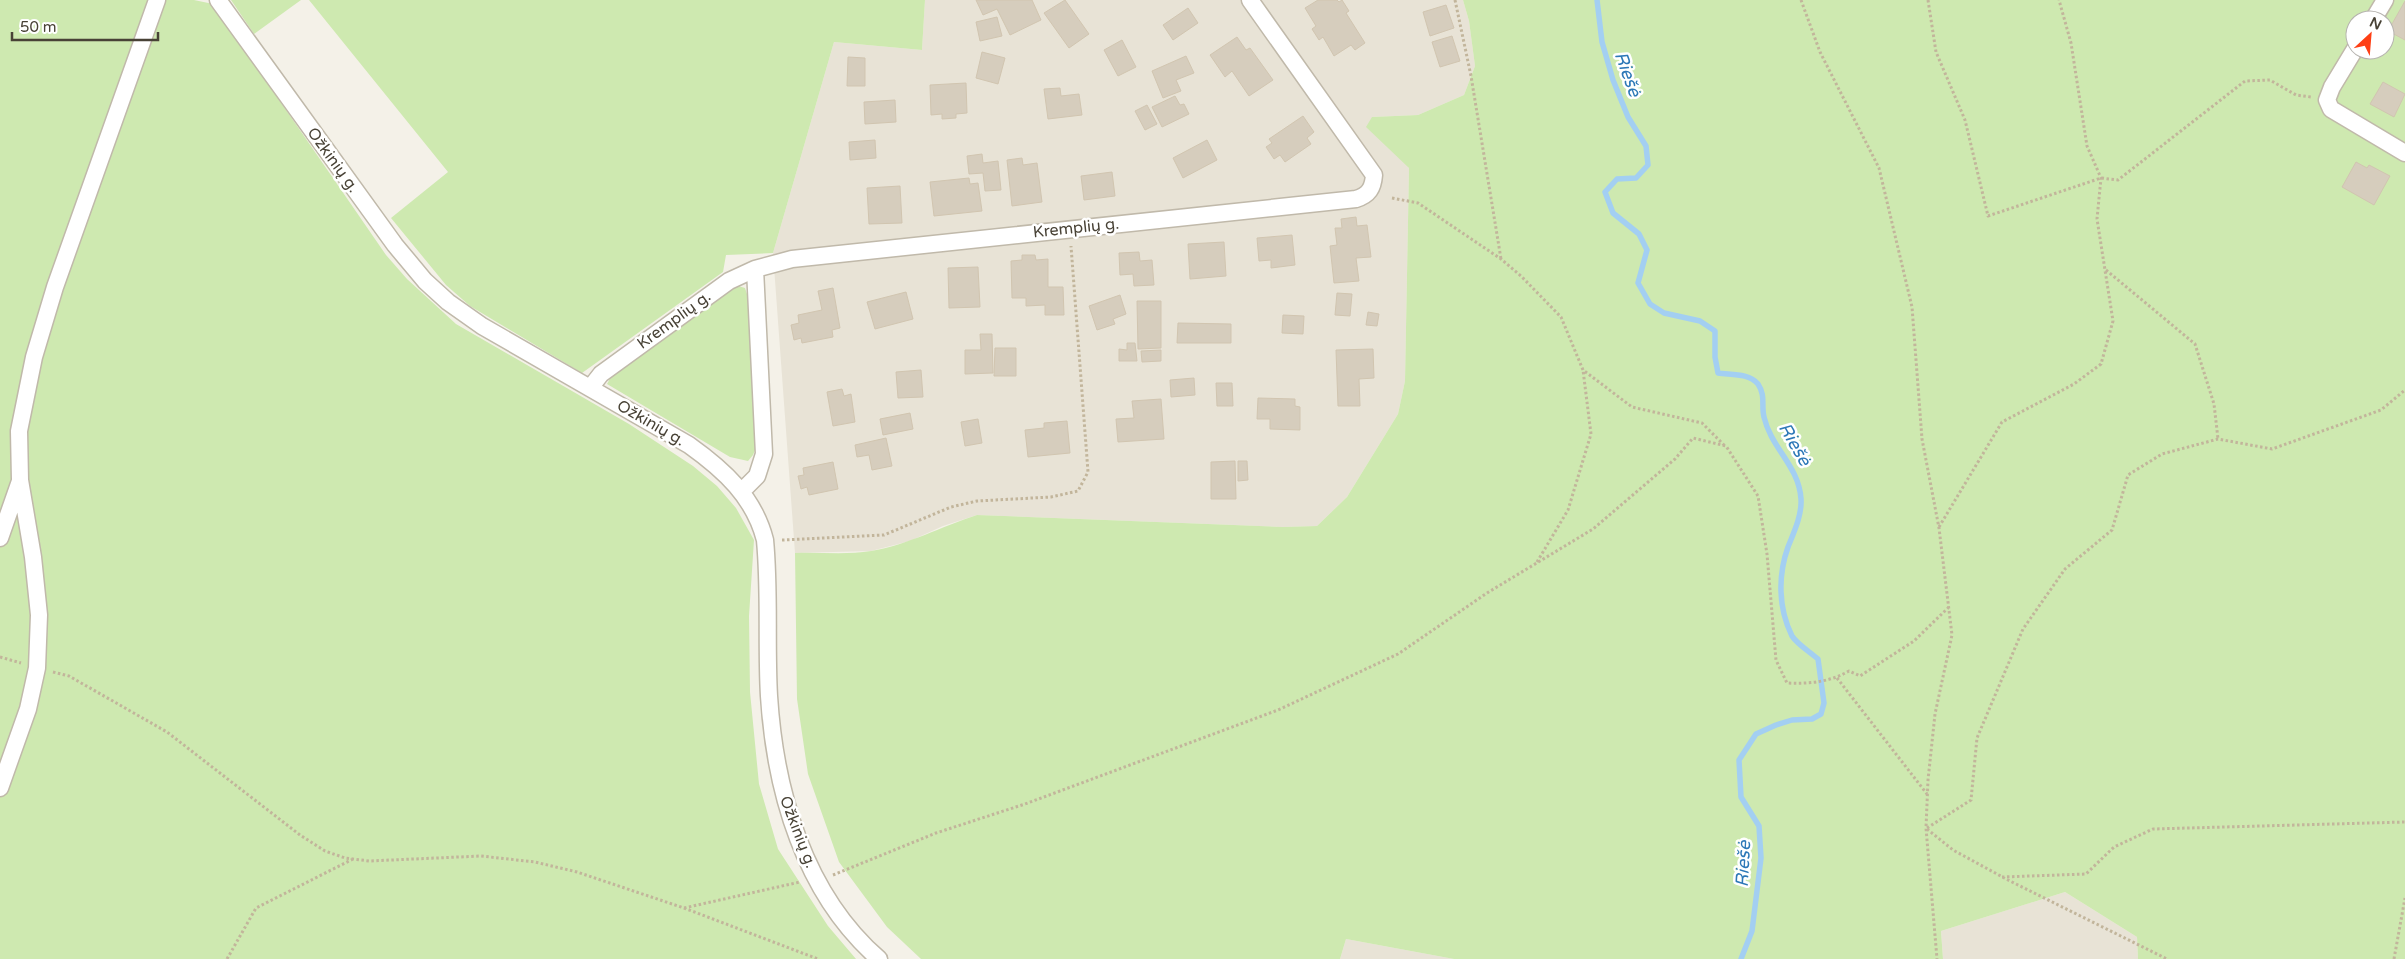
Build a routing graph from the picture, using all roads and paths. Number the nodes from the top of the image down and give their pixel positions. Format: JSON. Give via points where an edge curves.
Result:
{"nodes":[{"id":1,"x":157,"y":0,"type":"edge"},
{"id":2,"x":218,"y":0,"type":"edge"},
{"id":3,"x":1250,"y":0,"type":"edge"},
{"id":4,"x":1455,"y":0,"type":"edge"},
{"id":5,"x":1801,"y":0,"type":"edge"},
{"id":6,"x":1928,"y":0,"type":"edge"},
{"id":7,"x":2059,"y":0,"type":"edge"},
{"id":8,"x":2348,"y":60,"type":"edge"},
{"id":9,"x":2327,"y":100,"type":"junction"},
{"id":10,"x":2405,"y":153,"type":"edge"},
{"id":11,"x":2101,"y":178,"type":"junction"},
{"id":12,"x":1392,"y":198,"type":"dead end"},
{"id":13,"x":1070,"y":228,"type":"junction"},
{"id":14,"x":1501,"y":259,"type":"junction"},
{"id":15,"x":755,"y":269,"type":"junction"},
{"id":16,"x":2105,"y":269,"type":"junction"},
{"id":17,"x":1583,"y":370,"type":"junction"},
{"id":18,"x":590,"y":388,"type":"junction"},
{"id":19,"x":2405,"y":390,"type":"edge"},
{"id":20,"x":2218,"y":439,"type":"junction"},
{"id":21,"x":1726,"y":446,"type":"junction"},
{"id":22,"x":20,"y":480,"type":"junction"},
{"id":23,"x":742,"y":492,"type":"junction"},
{"id":24,"x":1939,"y":528,"type":"junction"},
{"id":25,"x":0,"y":538,"type":"edge"},
{"id":26,"x":765,"y":540,"type":"junction"},
{"id":27,"x":1536,"y":563,"type":"junction"},
{"id":28,"x":1950,"y":606,"type":"junction"},
{"id":29,"x":0,"y":657,"type":"edge"},
{"id":30,"x":37,"y":668,"type":"junction"},
{"id":31,"x":1837,"y":678,"type":"junction"},
{"id":32,"x":0,"y":788,"type":"edge"},
{"id":33,"x":1928,"y":794,"type":"junction"},
{"id":34,"x":2405,"y":822,"type":"edge"},
{"id":35,"x":1926,"y":828,"type":"junction"},
{"id":36,"x":354,"y":859,"type":"junction"},
{"id":37,"x":2002,"y":877,"type":"junction"},
{"id":38,"x":816,"y":878,"type":"junction"},
{"id":39,"x":2405,"y":898,"type":"edge"},
{"id":40,"x":684,"y":908,"type":"junction"},
{"id":41,"x":228,"y":959,"type":"edge"},
{"id":42,"x":818,"y":959,"type":"edge"},
{"id":43,"x":879,"y":959,"type":"edge"},
{"id":44,"x":1937,"y":959,"type":"edge"},
{"id":45,"x":2167,"y":959,"type":"edge"},
{"id":46,"x":2394,"y":959,"type":"edge"}],
"edges":[{"from":1,"to":22,"type":"street","via":[[55,287],[34,356],[19,431]]},
{"from":2,"to":18,"type":"street","name":"Ožkinių g.","via":[[425,281],[482,326]]},
{"from":3,"to":13,"type":"street","name":"Kremplių g.","via":[[1374,176],[1374,186],[1365,196],[1356,199]]},
{"from":4,"to":14,"type":"path"},
{"from":5,"to":24,"type":"path","via":[[1820,52],[1879,168],[1912,308],[1922,439]]},
{"from":6,"to":11,"type":"path","via":[[1936,52],[1965,120],[1988,216]]},
{"from":7,"to":11,"type":"path","via":[[2071,43],[2087,146]]},
{"from":8,"to":9,"type":"street"},
{"from":9,"to":10,"type":"street","via":[[2338,114]]},
{"from":9,"to":11,"type":"path","via":[[2296,95],[2270,80],[2245,80],[2118,180]]},
{"from":11,"to":16,"type":"path","via":[[2097,219]]},
{"from":12,"to":14,"type":"path","via":[[1418,204]]},
{"from":13,"to":15,"type":"street","name":"Kremplių g.","via":[[792,259]]},
{"from":13,"to":26,"type":"path","via":[[1088,472],[1078,491],[951,508],[884,535]]},
{"from":14,"to":17,"type":"path","via":[[1561,316]]},
{"from":15,"to":18,"type":"street","name":"Kremplių g.","via":[[728,281],[601,374]]},
{"from":15,"to":23,"type":"street","via":[[764,454],[757,476]]},
{"from":16,"to":20,"type":"path","via":[[2195,344],[2214,404]]},
{"from":16,"to":24,"type":"path","via":[[2113,321],[2101,364],[2074,384],[2002,422]]},
{"from":17,"to":21,"type":"path","via":[[1632,407],[1702,423]]},
{"from":17,"to":27,"type":"path","via":[[1591,434],[1568,510]]},
{"from":18,"to":23,"type":"street","name":"Ožkinių g.","via":[[689,445],[711,461]]},
{"from":19,"to":20,"type":"path","via":[[2381,410],[2272,449]]},
{"from":20,"to":35,"type":"path","via":[[2162,454],[2128,475],[2112,530],[2065,569],[2023,629],[1977,738],[1971,800]]},
{"from":21,"to":27,"type":"path","via":[[1693,438],[1675,459],[1593,529]]},
{"from":21,"to":31,"type":"path","via":[[1758,496],[1767,554],[1776,660],[1788,683],[1810,684]]},
{"from":22,"to":25,"type":"street"},
{"from":22,"to":30,"type":"street","via":[[39,615]]},
{"from":23,"to":26,"type":"street","name":"Ožkinių g.","via":[[761,523]]},
{"from":24,"to":28,"type":"path"},
{"from":26,"to":38,"type":"street","name":"Ožkinių g.","via":[[769,696],[776,763],[786,807]]},
{"from":27,"to":38,"type":"path","via":[[1398,654],[1278,710],[1025,804],[936,833],[837,874]]},
{"from":28,"to":31,"type":"path","via":[[1914,641],[1860,676],[1849,671]]},
{"from":28,"to":33,"type":"path","via":[[1952,635],[1935,714]]},
{"from":29,"to":30,"type":"path"},
{"from":30,"to":32,"type":"street","via":[[28,709]]},
{"from":30,"to":36,"type":"path","via":[[69,676],[167,732],[300,835],[326,851]]},
{"from":31,"to":33,"type":"path"},
{"from":33,"to":35,"type":"path"},
{"from":34,"to":37,"type":"path","via":[[2153,829],[2114,846],[2086,874]]},
{"from":35,"to":37,"type":"path","via":[[1953,850]]},
{"from":35,"to":44,"type":"path"},
{"from":36,"to":40,"type":"path","via":[[481,856],[534,862],[577,872]]},
{"from":36,"to":41,"type":"path","via":[[256,908]]},
{"from":37,"to":45,"type":"path"},
{"from":38,"to":40,"type":"path"},
{"from":38,"to":43,"type":"street","name":"Ožkinių g.","via":[[848,926]]},
{"from":39,"to":46,"type":"path"},
{"from":40,"to":42,"type":"path"}]}
